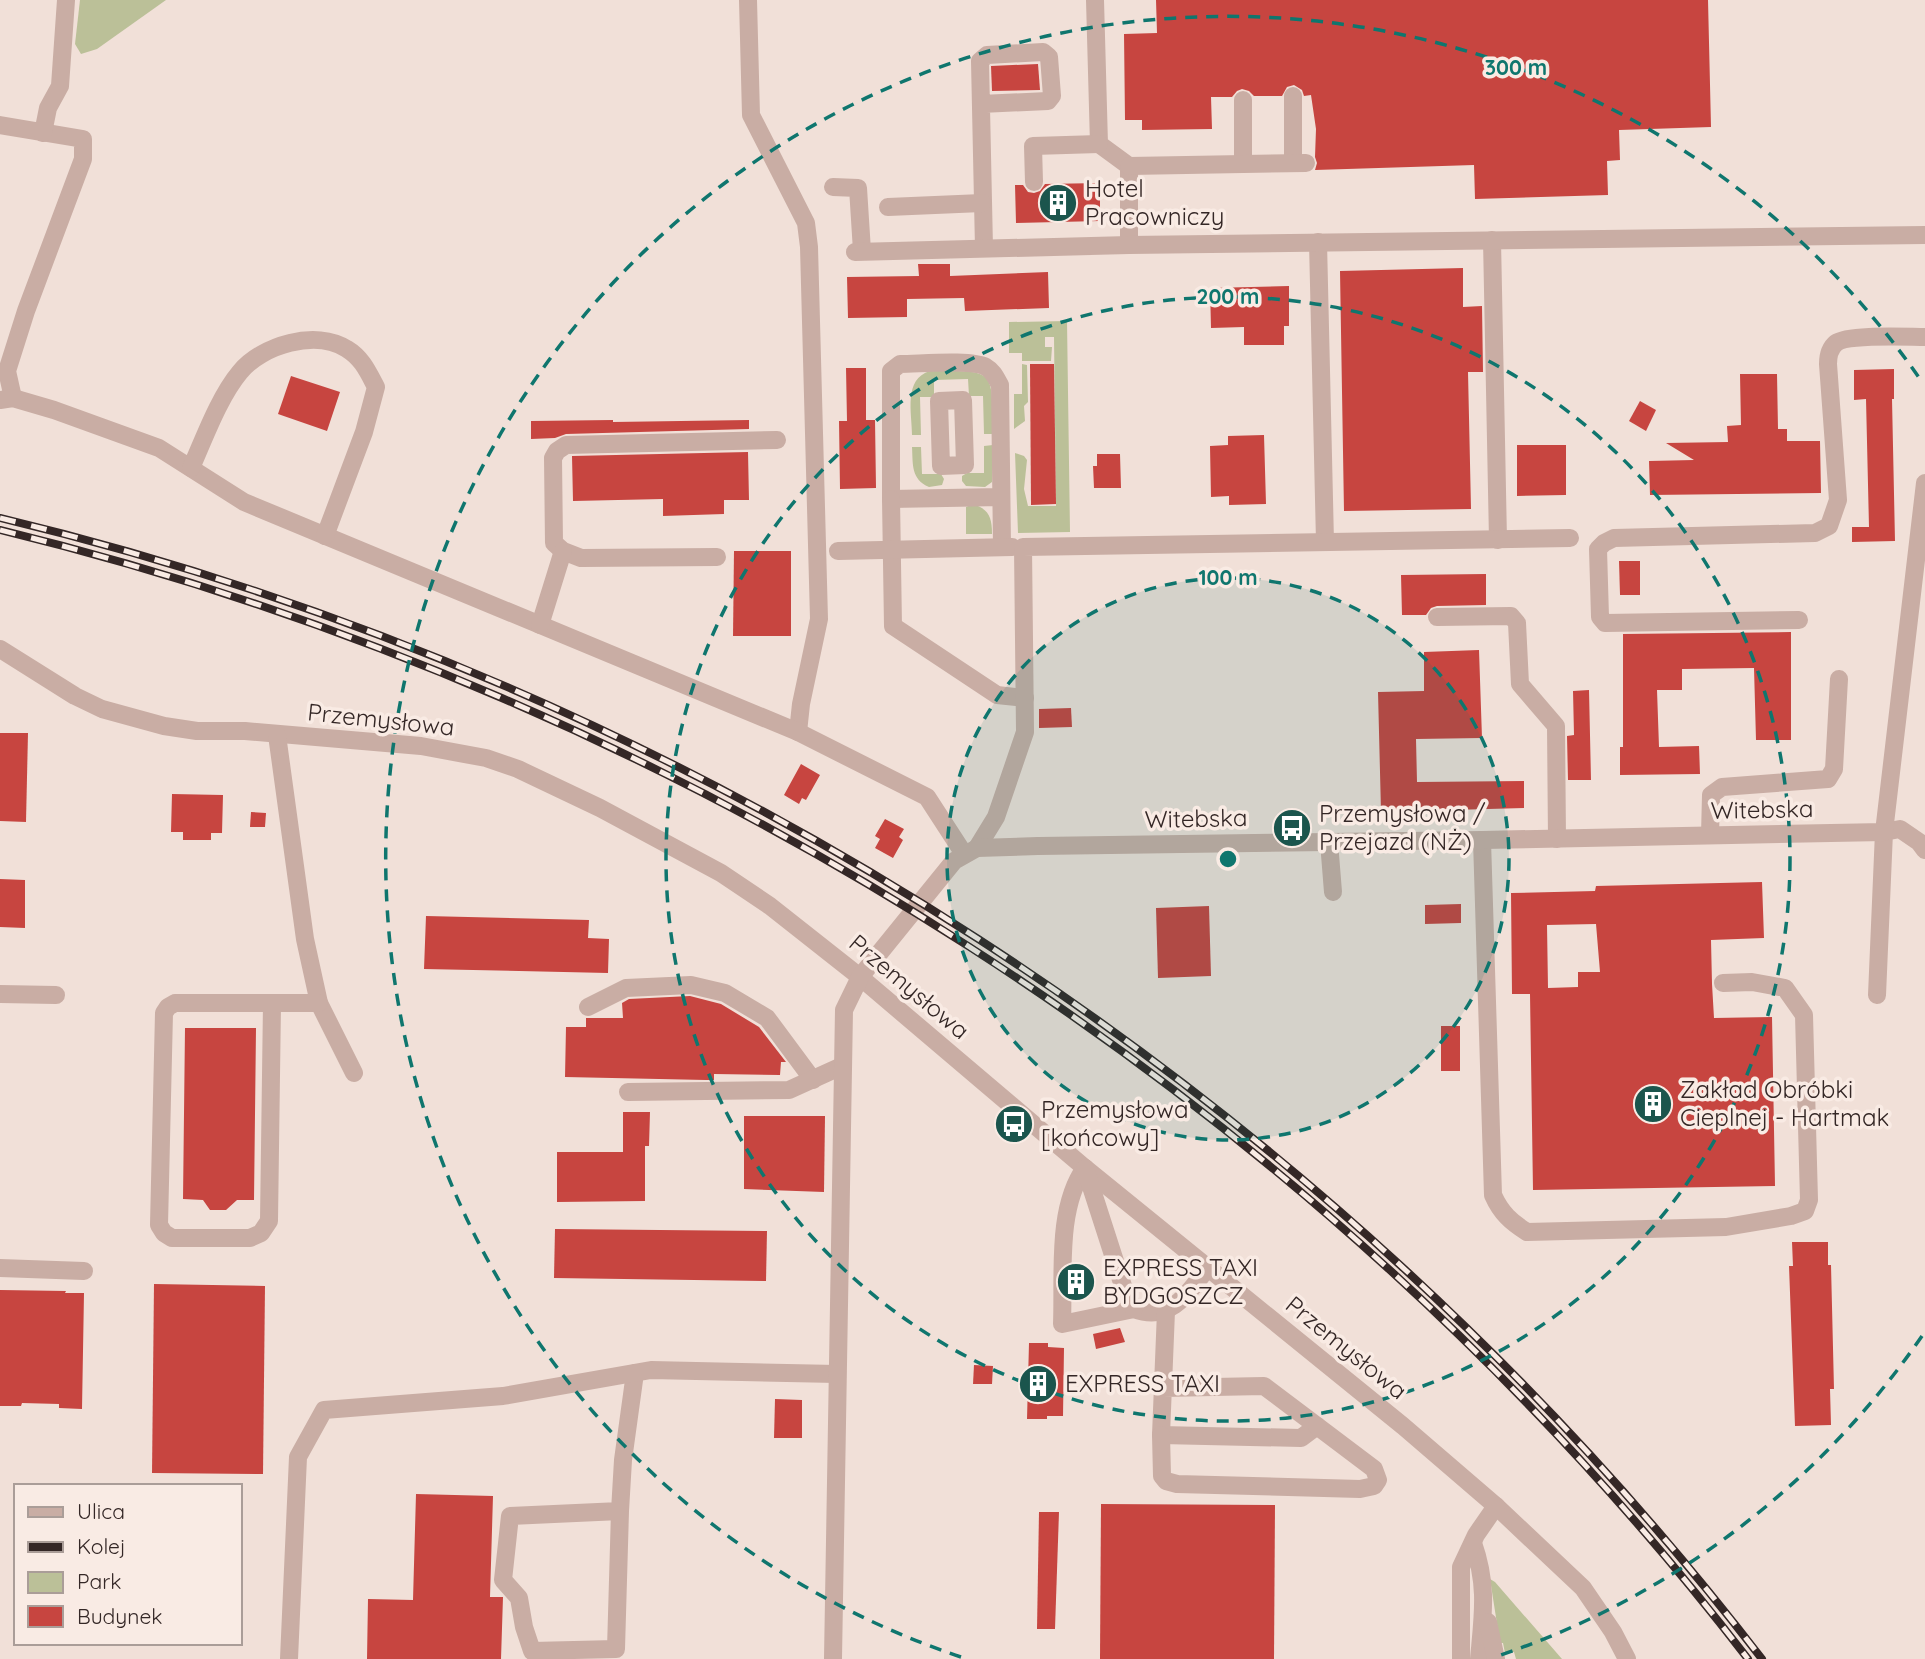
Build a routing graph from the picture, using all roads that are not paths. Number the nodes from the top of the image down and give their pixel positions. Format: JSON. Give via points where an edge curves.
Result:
{"nodes":[{"id":1,"x":66,"y":0,"type":"edge"},
{"id":2,"x":748,"y":0,"type":"edge"},
{"id":3,"x":1096,"y":0,"type":"edge"},
{"id":4,"x":1293,"y":96,"type":"dead end"},
{"id":5,"x":1243,"y":100,"type":"dead end"},
{"id":6,"x":981,"y":104,"type":"junction"},
{"id":7,"x":0,"y":125,"type":"edge"},
{"id":8,"x":43,"y":133,"type":"junction"},
{"id":9,"x":1099,"y":144,"type":"junction"},
{"id":10,"x":1243,"y":163,"type":"junction"},
{"id":11,"x":1129,"y":166,"type":"junction"},
{"id":12,"x":1034,"y":182,"type":"dead end"},
{"id":13,"x":833,"y":187,"type":"dead end"},
{"id":14,"x":982,"y":203,"type":"junction"},
{"id":15,"x":888,"y":207,"type":"dead end"},
{"id":16,"x":1925,"y":234,"type":"edge"},
{"id":17,"x":1492,"y":240,"type":"junction"},
{"id":18,"x":1318,"y":242,"type":"junction"},
{"id":19,"x":1129,"y":245,"type":"junction"},
{"id":20,"x":984,"y":248,"type":"junction"},
{"id":21,"x":1925,"y":337,"type":"edge"},
{"id":22,"x":4,"y":364,"type":"edge"},
{"id":23,"x":7,"y":399,"type":"edge"},
{"id":24,"x":777,"y":440,"type":"dead end"},
{"id":25,"x":952,"y":465,"type":"dead end"},
{"id":26,"x":191,"y":468,"type":"junction"},
{"id":27,"x":1925,"y":483,"type":"edge"},
{"id":28,"x":1001,"y":497,"type":"junction"},
{"id":29,"x":954,"y":498,"type":"junction"},
{"id":30,"x":891,"y":499,"type":"junction"},
{"id":31,"x":325,"y":536,"type":"junction"},
{"id":32,"x":1570,"y":538,"type":"dead end"},
{"id":33,"x":1922,"y":539,"type":"edge"},
{"id":34,"x":1498,"y":540,"type":"junction"},
{"id":35,"x":1325,"y":542,"type":"junction"},
{"id":36,"x":1002,"y":547,"type":"junction"},
{"id":37,"x":1023,"y":547,"type":"junction"},
{"id":38,"x":892,"y":550,"type":"junction"},
{"id":39,"x":563,"y":551,"type":"junction"},
{"id":40,"x":838,"y":551,"type":"dead end"},
{"id":41,"x":717,"y":557,"type":"dead end"},
{"id":42,"x":1437,"y":617,"type":"dead end"},
{"id":43,"x":1799,"y":620,"type":"dead end"},
{"id":44,"x":540,"y":625,"type":"junction"},
{"id":45,"x":0,"y":649,"type":"edge"},
{"id":46,"x":1839,"y":679,"type":"dead end"},
{"id":47,"x":1025,"y":698,"type":"junction"},
{"id":48,"x":799,"y":732,"type":"junction"},
{"id":49,"x":277,"y":734,"type":"junction"},
{"id":50,"x":1884,"y":832,"type":"junction"},
{"id":51,"x":1710,"y":835,"type":"junction"},
{"id":52,"x":1558,"y":839,"type":"junction"},
{"id":53,"x":1482,"y":840,"type":"junction"},
{"id":54,"x":1329,"y":842,"type":"junction"},
{"id":55,"x":1925,"y":850,"type":"edge"},
{"id":56,"x":971,"y":851,"type":"junction"},
{"id":57,"x":1333,"y":892,"type":"dead end"},
{"id":58,"x":860,"y":976,"type":"junction"},
{"id":59,"x":1723,"y":983,"type":"dead end"},
{"id":60,"x":0,"y":994,"type":"edge"},
{"id":61,"x":56,"y":995,"type":"dead end"},
{"id":62,"x":1877,"y":995,"type":"dead end"},
{"id":63,"x":272,"y":1003,"type":"junction"},
{"id":64,"x":319,"y":1003,"type":"junction"},
{"id":65,"x":588,"y":1007,"type":"dead end"},
{"id":66,"x":842,"y":1066,"type":"junction"},
{"id":67,"x":354,"y":1073,"type":"dead end"},
{"id":68,"x":813,"y":1080,"type":"junction"},
{"id":69,"x":628,"y":1092,"type":"dead end"},
{"id":70,"x":1086,"y":1168,"type":"junction"},
{"id":71,"x":1208,"y":1267,"type":"junction"},
{"id":72,"x":0,"y":1268,"type":"edge"},
{"id":73,"x":84,"y":1270,"type":"dead end"},
{"id":74,"x":1134,"y":1309,"type":"junction"},
{"id":75,"x":1166,"y":1311,"type":"junction"},
{"id":76,"x":635,"y":1373,"type":"junction"},
{"id":77,"x":837,"y":1374,"type":"junction"},
{"id":78,"x":1163,"y":1388,"type":"junction"},
{"id":79,"x":1317,"y":1426,"type":"junction"},
{"id":80,"x":1161,"y":1436,"type":"junction"},
{"id":81,"x":1496,"y":1506,"type":"junction"},
{"id":82,"x":620,"y":1511,"type":"junction"},
{"id":83,"x":1473,"y":1543,"type":"junction"},
{"id":84,"x":1483,"y":1613,"type":"junction"},
{"id":85,"x":620,"y":1654,"type":"edge"},
{"id":86,"x":289,"y":1659,"type":"edge"},
{"id":87,"x":832,"y":1659,"type":"edge"},
{"id":88,"x":1461,"y":1659,"type":"edge"},
{"id":89,"x":1479,"y":1659,"type":"edge"},
{"id":90,"x":1496,"y":1659,"type":"edge"},
{"id":91,"x":1626,"y":1659,"type":"edge"}],
"edges":[{"from":1,"to":8,"type":"street","via":[[60,86],[48,108]]},
{"from":2,"to":48,"type":"street","via":[[751,115],[806,223],[809,247],[818,619]]},
{"from":3,"to":9,"type":"street"},
{"from":4,"to":10,"type":"street","via":[[1300,162]]},
{"from":5,"to":10,"type":"street"},
{"from":6,"to":6,"type":"street","via":[[980,61],[987,55],[1043,52],[1049,57],[1052,96],[1048,101]]},
{"from":6,"to":14,"type":"street"},
{"from":7,"to":8,"type":"street"},
{"from":8,"to":22,"type":"street","via":[[83,139],[83,159]]},
{"from":9,"to":11,"type":"street"},
{"from":9,"to":12,"type":"street","via":[[1033,146]]},
{"from":10,"to":11,"type":"street"},
{"from":11,"to":19,"type":"street"},
{"from":13,"to":20,"type":"street","via":[[858,187],[858,251]]},
{"from":14,"to":15,"type":"street"},
{"from":14,"to":20,"type":"street"},
{"from":16,"to":17,"type":"street"},
{"from":17,"to":18,"type":"street"},
{"from":17,"to":34,"type":"street"},
{"from":18,"to":19,"type":"street"},
{"from":18,"to":35,"type":"street"},
{"from":19,"to":20,"type":"street"},
{"from":21,"to":43,"type":"street","via":[[1849,338],[1831,349],[1828,364],[1839,500],[1829,526],[1815,533],[1614,538],[1598,549],[1600,617],[1605,623]]},
{"from":22,"to":23,"type":"street"},
{"from":23,"to":26,"type":"street","via":[[54,410],[159,448]]},
{"from":24,"to":39,"type":"street","via":[[566,445],[553,458],[554,543]]},
{"from":25,"to":29,"type":"street"},
{"from":26,"to":31,"type":"street","via":[[244,502]]},
{"from":26,"to":31,"type":"street","via":[[239,373],[257,357],[315,338],[346,348],[361,360],[376,387]]},
{"from":27,"to":33,"type":"street"},
{"from":28,"to":29,"type":"street"},
{"from":28,"to":30,"type":"street","via":[[1000,385],[990,369],[974,363],[900,364],[891,371]]},
{"from":28,"to":36,"type":"street"},
{"from":29,"to":30,"type":"street"},
{"from":30,"to":38,"type":"street"},
{"from":31,"to":44,"type":"street"},
{"from":32,"to":34,"type":"street"},
{"from":33,"to":50,"type":"street"},
{"from":34,"to":35,"type":"street"},
{"from":35,"to":37,"type":"street"},
{"from":36,"to":37,"type":"street"},
{"from":36,"to":38,"type":"street"},
{"from":37,"to":47,"type":"street"},
{"from":38,"to":40,"type":"street"},
{"from":38,"to":47,"type":"street","via":[[893,626],[997,695]]},
{"from":39,"to":41,"type":"street","via":[[581,558]]},
{"from":39,"to":44,"type":"street"},
{"from":42,"to":52,"type":"street","via":[[1511,615],[1517,623],[1520,684],[1556,726]]},
{"from":44,"to":48,"type":"street"},
{"from":45,"to":49,"type":"street","name":"Przemysłowa","via":[[102,709],[164,726]]},
{"from":46,"to":51,"type":"street","via":[[1834,769],[1828,779],[1722,787],[1711,794]]},
{"from":47,"to":56,"type":"street","via":[[1021,749],[996,817]]},
{"from":48,"to":56,"type":"street","via":[[927,797]]},
{"from":49,"to":58,"type":"street","name":"Przemysłowa","via":[[421,746],[518,769],[721,873]]},
{"from":49,"to":64,"type":"street","via":[[303,926]]},
{"from":50,"to":51,"type":"street","name":"Witebska"},
{"from":50,"to":55,"type":"street","name":"Witebska","via":[[1900,829]]},
{"from":50,"to":62,"type":"street"},
{"from":51,"to":52,"type":"street","name":"Witebska"},
{"from":52,"to":53,"type":"street","name":"Witebska"},
{"from":53,"to":54,"type":"street","name":"Witebska"},
{"from":53,"to":59,"type":"street","via":[[1493,1195],[1510,1221],[1527,1232],[1726,1227],[1805,1211],[1810,1200],[1804,1016],[1785,988]]},
{"from":54,"to":56,"type":"street","name":"Witebska"},
{"from":54,"to":57,"type":"street"},
{"from":56,"to":58,"type":"street","via":[[954,861]]},
{"from":58,"to":66,"type":"street","via":[[844,1010]]},
{"from":58,"to":70,"type":"street","name":"Przemysłowa"},
{"from":60,"to":61,"type":"street"},
{"from":63,"to":63,"type":"street","via":[[269,1221],[261,1233],[250,1237],[172,1238],[159,1225],[164,1013],[175,1003]]},
{"from":63,"to":64,"type":"street"},
{"from":64,"to":67,"type":"street"},
{"from":65,"to":68,"type":"street","via":[[626,988],[691,985],[724,993],[766,1018]]},
{"from":66,"to":68,"type":"street"},
{"from":66,"to":77,"type":"street"},
{"from":68,"to":69,"type":"street","via":[[789,1090]]},
{"from":70,"to":71,"type":"street","name":"Przemysłowa"},
{"from":70,"to":74,"type":"street"},
{"from":70,"to":74,"type":"street","via":[[1065,1216],[1062,1324]]},
{"from":71,"to":75,"type":"street","via":[[1187,1295]]},
{"from":71,"to":81,"type":"street","name":"Przemysłowa"},
{"from":72,"to":73,"type":"street"},
{"from":74,"to":75,"type":"street"},
{"from":75,"to":78,"type":"street"},
{"from":76,"to":77,"type":"street"},
{"from":76,"to":82,"type":"street"},
{"from":76,"to":86,"type":"street","via":[[503,1396],[324,1410],[298,1457]]},
{"from":77,"to":87,"type":"street"},
{"from":78,"to":79,"type":"street","via":[[1264,1386]]},
{"from":78,"to":80,"type":"street"},
{"from":79,"to":80,"type":"street","via":[[1301,1438]]},
{"from":79,"to":80,"type":"street","via":[[1374,1469],[1378,1480],[1374,1486],[1177,1484],[1162,1476]]},
{"from":81,"to":83,"type":"street"},
{"from":81,"to":91,"type":"street","name":"Przemysłowa","via":[[1583,1588]]},
{"from":82,"to":85,"type":"street"},
{"from":82,"to":85,"type":"street","via":[[510,1516],[503,1580],[519,1598],[532,1651]]},
{"from":83,"to":84,"type":"street","via":[[1484,1587]]},
{"from":83,"to":88,"type":"street","via":[[1461,1567]]},
{"from":84,"to":89,"type":"street"},
{"from":84,"to":90,"type":"street"}]}
